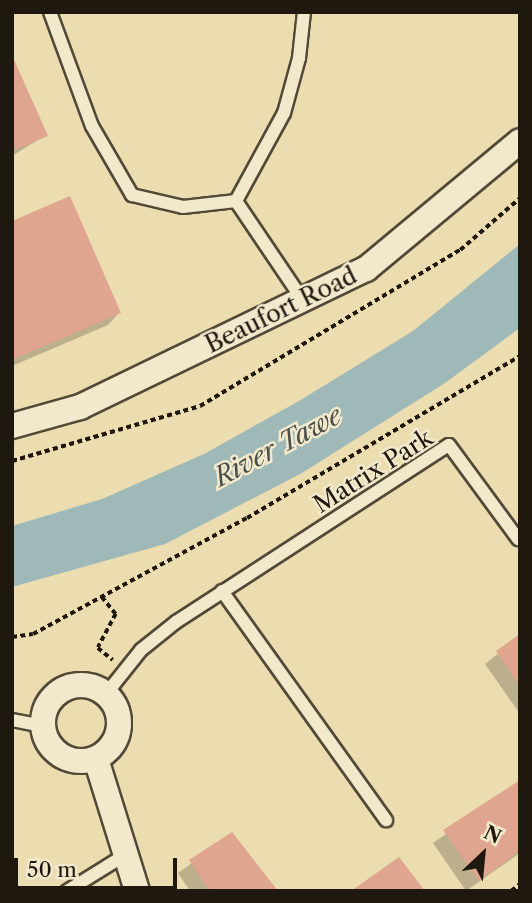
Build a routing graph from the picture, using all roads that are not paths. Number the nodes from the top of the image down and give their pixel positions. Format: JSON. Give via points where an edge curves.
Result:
{"nodes":[{"id":1,"x":50,"y":12,"type":"edge"},
{"id":2,"x":304,"y":12,"type":"edge"},
{"id":3,"x":520,"y":141,"type":"edge"},
{"id":4,"x":236,"y":201,"type":"junction"},
{"id":5,"x":302,"y":299,"type":"junction"},
{"id":6,"x":12,"y":426,"type":"edge"},
{"id":7,"x":518,"y":539,"type":"edge"},
{"id":8,"x":222,"y":592,"type":"junction"},
{"id":9,"x":106,"y":694,"type":"junction"},
{"id":10,"x":12,"y":720,"type":"edge"},
{"id":11,"x":43,"y":726,"type":"junction"},
{"id":12,"x":96,"y":759,"type":"junction"},
{"id":13,"x":386,"y":820,"type":"dead end"},
{"id":14,"x":125,"y":855,"type":"junction"},
{"id":15,"x":67,"y":891,"type":"edge"},
{"id":16,"x":137,"y":891,"type":"edge"}],
"edges":[{"from":1,"to":4,"type":"lane","via":[[92,126],[132,195],[183,206]]},
{"from":2,"to":4,"type":"lane","via":[[299,58],[284,113]]},
{"from":3,"to":5,"type":"street","name":"Beaufort Road","via":[[366,269]]},
{"from":4,"to":5,"type":"lane"},
{"from":5,"to":6,"type":"street","name":"Beaufort Road","via":[[80,407]]},
{"from":7,"to":8,"type":"lane","name":"Matrix Park","via":[[449,446]]},
{"from":8,"to":9,"type":"lane","name":"Matrix Park","via":[[158,636]]},
{"from":8,"to":13,"type":"lane"},
{"from":9,"to":11,"type":"street","via":[[88,685],[68,687],[46,707]]},
{"from":9,"to":12,"type":"street","via":[[117,710],[119,729],[111,747]]},
{"from":10,"to":11,"type":"lane"},
{"from":11,"to":12,"type":"street","via":[[46,738],[61,756],[84,762]]},
{"from":12,"to":14,"type":"street"},
{"from":14,"to":15,"type":"lane"},
{"from":14,"to":16,"type":"street"}]}
